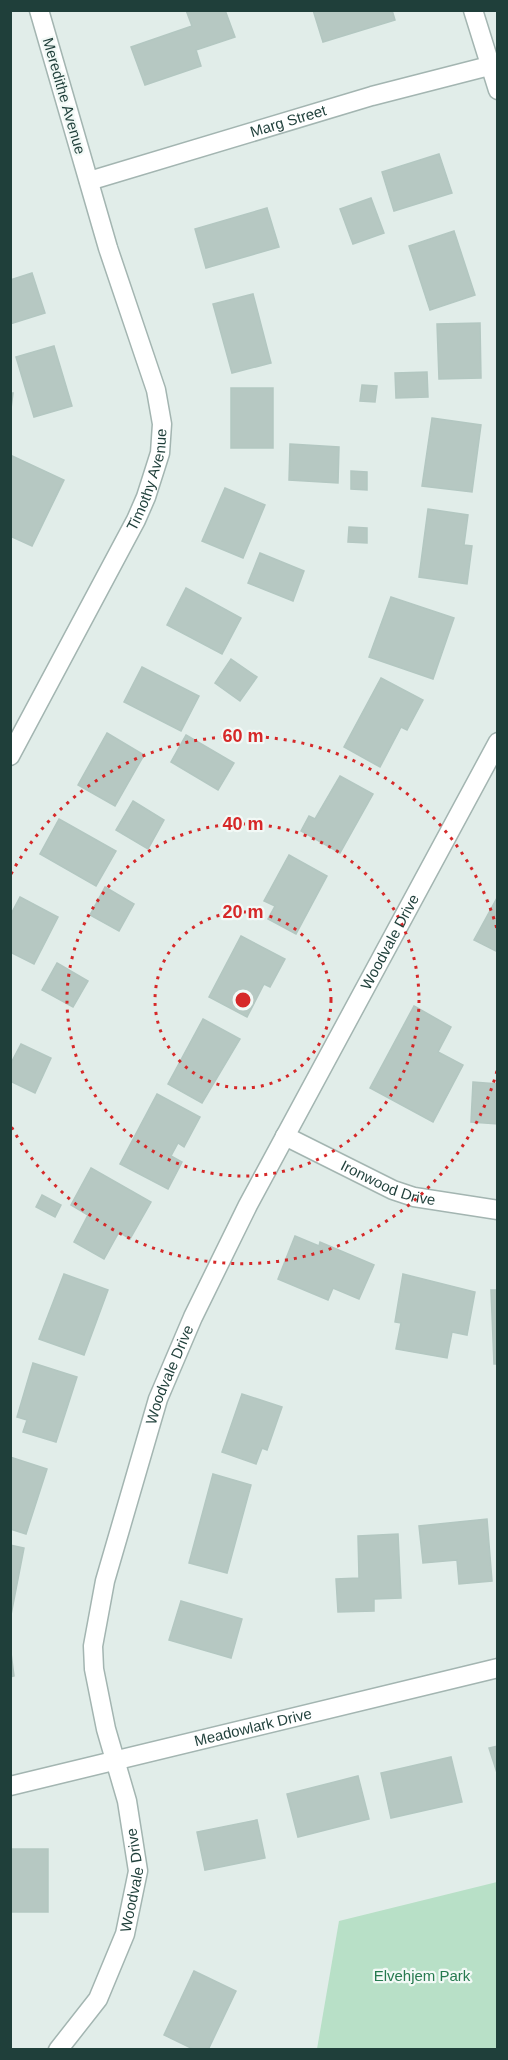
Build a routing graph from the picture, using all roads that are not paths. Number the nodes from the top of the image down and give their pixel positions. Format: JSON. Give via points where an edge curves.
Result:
{"nodes":[{"id":1,"x":39,"y":10,"type":"edge"},
{"id":2,"x":473,"y":10,"type":"edge"},
{"id":3,"x":489,"y":66,"type":"junction"},
{"id":4,"x":498,"y":90,"type":"edge"},
{"id":5,"x":89,"y":182,"type":"junction"},
{"id":6,"x":498,"y":742,"type":"edge"},
{"id":7,"x":10,"y":756,"type":"edge"},
{"id":8,"x":285,"y":1136,"type":"junction"},
{"id":9,"x":498,"y":1210,"type":"edge"},
{"id":10,"x":498,"y":1668,"type":"edge"},
{"id":11,"x":116,"y":1760,"type":"junction"},
{"id":12,"x":10,"y":1786,"type":"edge"},
{"id":13,"x":58,"y":2049,"type":"edge"}],
"edges":[{"from":1,"to":5,"type":"street","name":"Meredithe Avenue"},
{"from":2,"to":3,"type":"street"},
{"from":3,"to":4,"type":"street"},
{"from":3,"to":5,"type":"street","name":"Marg Street","via":[[372,96]]},
{"from":5,"to":7,"type":"street","name":"Timothy Avenue","via":[[156,390],[162,424],[160,453],[136,520]]},
{"from":6,"to":8,"type":"street","name":"Woodvale Drive"},
{"from":8,"to":9,"type":"street","name":"Ironwood Drive","via":[[393,1190]]},
{"from":8,"to":11,"type":"street","name":"Woodvale Drive","via":[[193,1317],[158,1399],[105,1581],[95,1625],[94,1669]]},
{"from":10,"to":11,"type":"street","name":"Meadowlark Drive"},
{"from":11,"to":12,"type":"street","name":"Meadowlark Drive"},
{"from":11,"to":13,"type":"street","name":"Woodvale Drive","via":[[128,1801],[138,1871],[125,1934],[98,1999]]}]}
